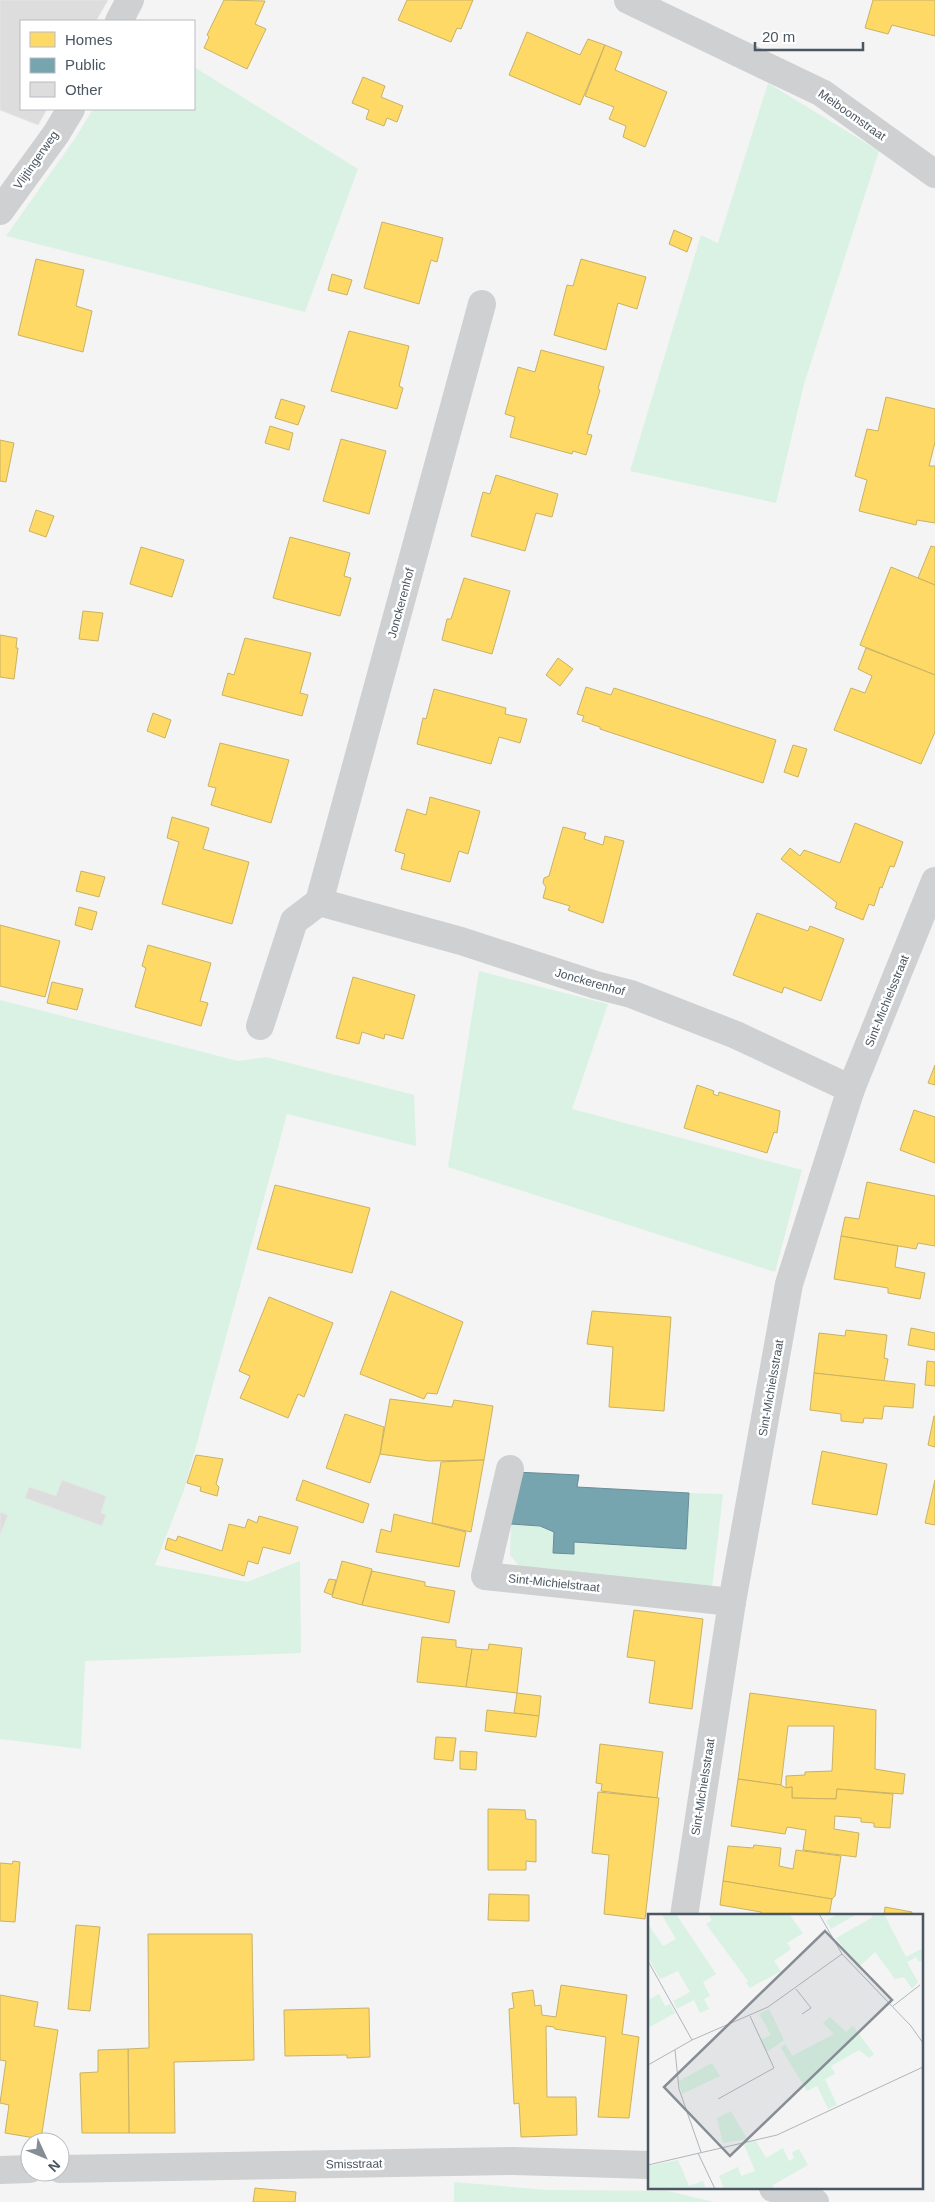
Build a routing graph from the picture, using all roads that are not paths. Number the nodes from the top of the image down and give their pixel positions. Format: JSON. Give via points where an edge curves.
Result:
{"nodes":[{"id":1,"x":130,"y":0,"type":"edge"},
{"id":2,"x":628,"y":0,"type":"edge"},
{"id":3,"x":120,"y":20,"type":"edge"},
{"id":4,"x":70,"y":110,"type":"edge"},
{"id":5,"x":935,"y":174,"type":"edge"},
{"id":6,"x":0,"y":211,"type":"edge"},
{"id":7,"x":482,"y":304,"type":"dead end"},
{"id":8,"x":935,"y":881,"type":"edge"},
{"id":9,"x":319,"y":902,"type":"junction"},
{"id":10,"x":260,"y":1026,"type":"dead end"},
{"id":11,"x":851,"y":1088,"type":"junction"},
{"id":12,"x":510,"y":1469,"type":"dead end"},
{"id":13,"x":732,"y":1602,"type":"junction"},
{"id":14,"x":684,"y":1914,"type":"edge"},
{"id":15,"x":648,"y":2165,"type":"edge"},
{"id":16,"x":20,"y":2169,"type":"edge"},
{"id":17,"x":70,"y":2169,"type":"edge"},
{"id":18,"x":0,"y":2170,"type":"edge"},
{"id":19,"x":779,"y":2190,"type":"edge"},
{"id":20,"x":815,"y":2202,"type":"edge"}],
"edges":[{"from":1,"to":3,"type":"street"},
{"from":2,"to":5,"type":"street","name":"Meiboomstraat","via":[[822,93]]},
{"from":4,"to":6,"type":"street","name":"Vlijtingerweg"},
{"from":7,"to":9,"type":"street","name":"Jonckerenhof"},
{"from":8,"to":11,"type":"street","name":"Sint-Michielsstraat"},
{"from":9,"to":10,"type":"street","via":[[294,921]]},
{"from":9,"to":11,"type":"street","name":"Jonckerenhof","via":[[461,941],[631,994],[736,1035]]},
{"from":11,"to":13,"type":"street","name":"Sint-Michielsstraat","via":[[789,1284]]},
{"from":12,"to":13,"type":"street","name":"Sint-Michielstraat","via":[[485,1576]]},
{"from":13,"to":14,"type":"street","name":"Sint-Michielsstraat"},
{"from":15,"to":17,"type":"street","name":"Smisstraat","via":[[513,2161]]},
{"from":16,"to":18,"type":"street"},
{"from":19,"to":20,"type":"street"}]}
